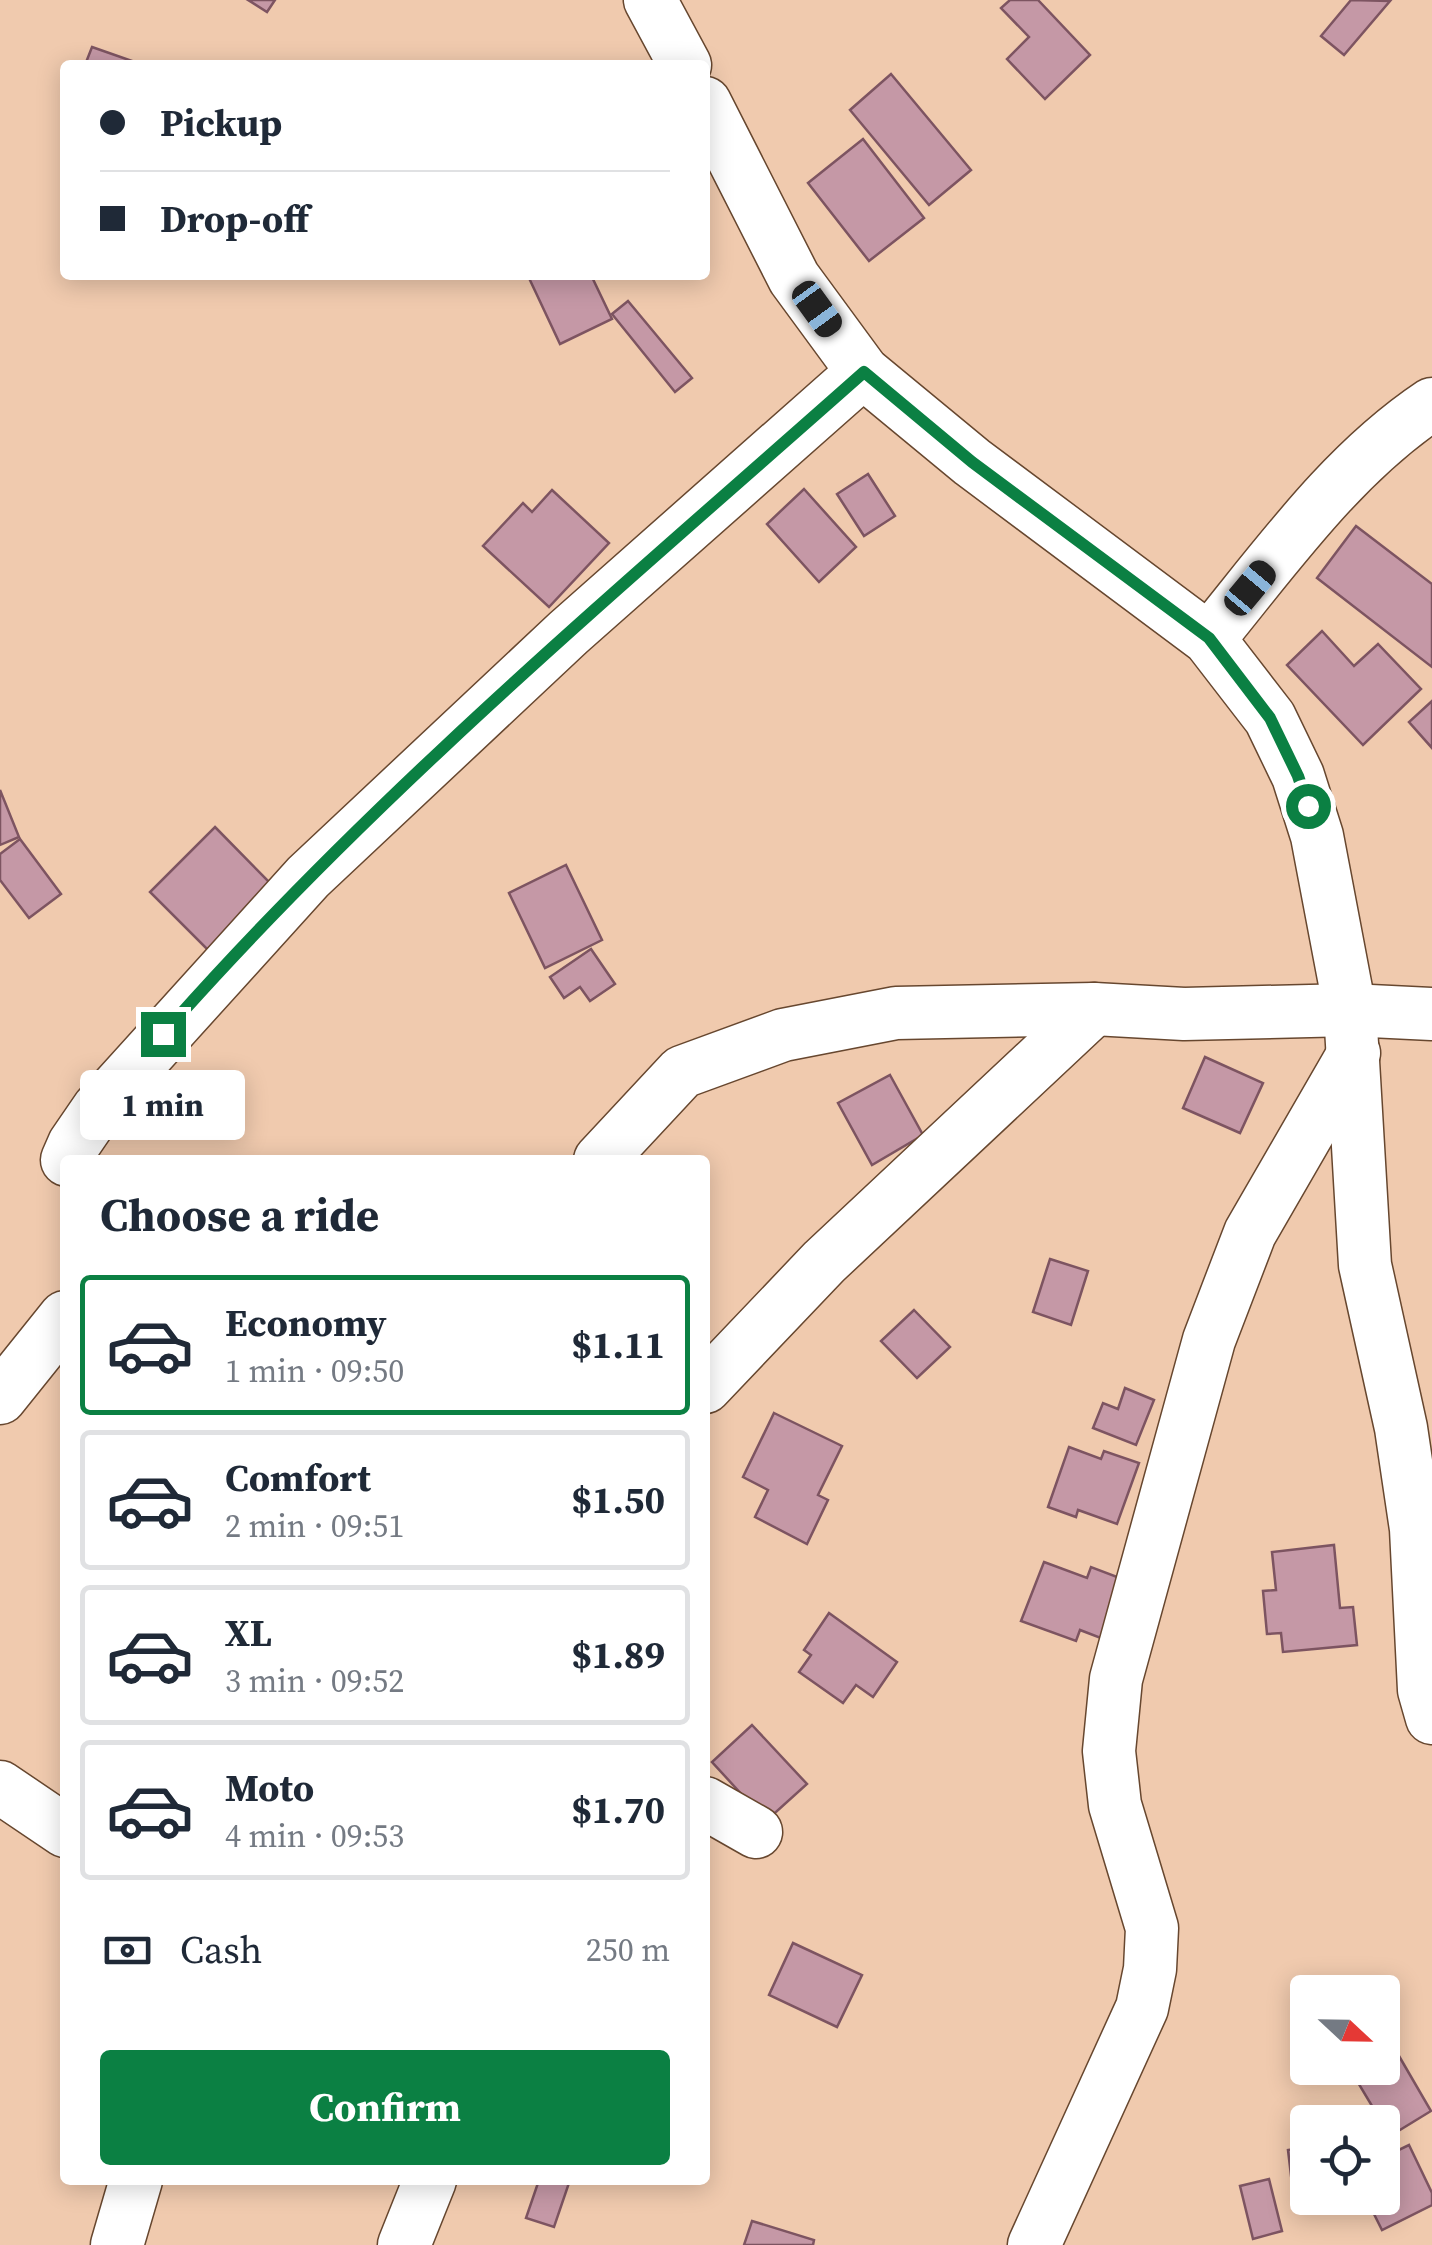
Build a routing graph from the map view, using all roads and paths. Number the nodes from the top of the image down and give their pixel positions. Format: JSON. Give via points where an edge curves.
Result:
{"nodes":[{"id":1,"x":710,"y":114,"type":"edge"},
{"id":2,"x":864,"y":372,"type":"junction"},
{"id":3,"x":1432,"y":404,"type":"edge"},
{"id":4,"x":1209,"y":638,"type":"junction"},
{"id":5,"x":1094,"y":1008,"type":"junction"},
{"id":6,"x":1432,"y":1014,"type":"edge"},
{"id":7,"x":1352,"y":1032,"type":"junction"},
{"id":8,"x":70,"y":1155,"type":"edge"},
{"id":9,"x":605,"y":1155,"type":"edge"},
{"id":10,"x":60,"y":1323,"type":"edge"},
{"id":11,"x":710,"y":1382,"type":"edge"},
{"id":12,"x":0,"y":1398,"type":"edge"},
{"id":13,"x":1432,"y":1718,"type":"edge"},
{"id":14,"x":0,"y":1788,"type":"edge"},
{"id":15,"x":710,"y":1807,"type":"edge"},
{"id":16,"x":60,"y":1828,"type":"edge"},
{"id":17,"x":756,"y":1832,"type":"dead end"},
{"id":18,"x":134,"y":2185,"type":"edge"},
{"id":19,"x":428,"y":2185,"type":"edge"},
{"id":20,"x":116,"y":2245,"type":"edge"},
{"id":21,"x":404,"y":2245,"type":"edge"},
{"id":22,"x":1034,"y":2245,"type":"edge"}],
"edges":[{"from":1,"to":2,"type":"street","via":[[794,278]]},
{"from":2,"to":4,"type":"street","via":[[972,462]]},
{"from":2,"to":8,"type":"street","via":[[568,633],[308,877],[98,1108]]},
{"from":3,"to":4,"type":"street","via":[[1348,472]]},
{"from":4,"to":7,"type":"street","via":[[1270,718],[1298,776],[1318,836]]},
{"from":5,"to":7,"type":"street"},
{"from":5,"to":9,"type":"street","via":[[896,1013],[782,1034],[682,1072]]},
{"from":5,"to":11,"type":"street","via":[[824,1262]]},
{"from":6,"to":7,"type":"street"},
{"from":7,"to":13,"type":"street","via":[[1365,1265],[1416,1529],[1424,1690]]},
{"from":7,"to":22,"type":"street","via":[[1228,1285],[1116,1678],[1109,1751],[1115,1805],[1152,1928],[1150,1969],[1142,2008]]},
{"from":10,"to":12,"type":"street"},
{"from":14,"to":16,"type":"street"},
{"from":15,"to":17,"type":"street"},
{"from":18,"to":20,"type":"street"},
{"from":19,"to":21,"type":"street"}]}
